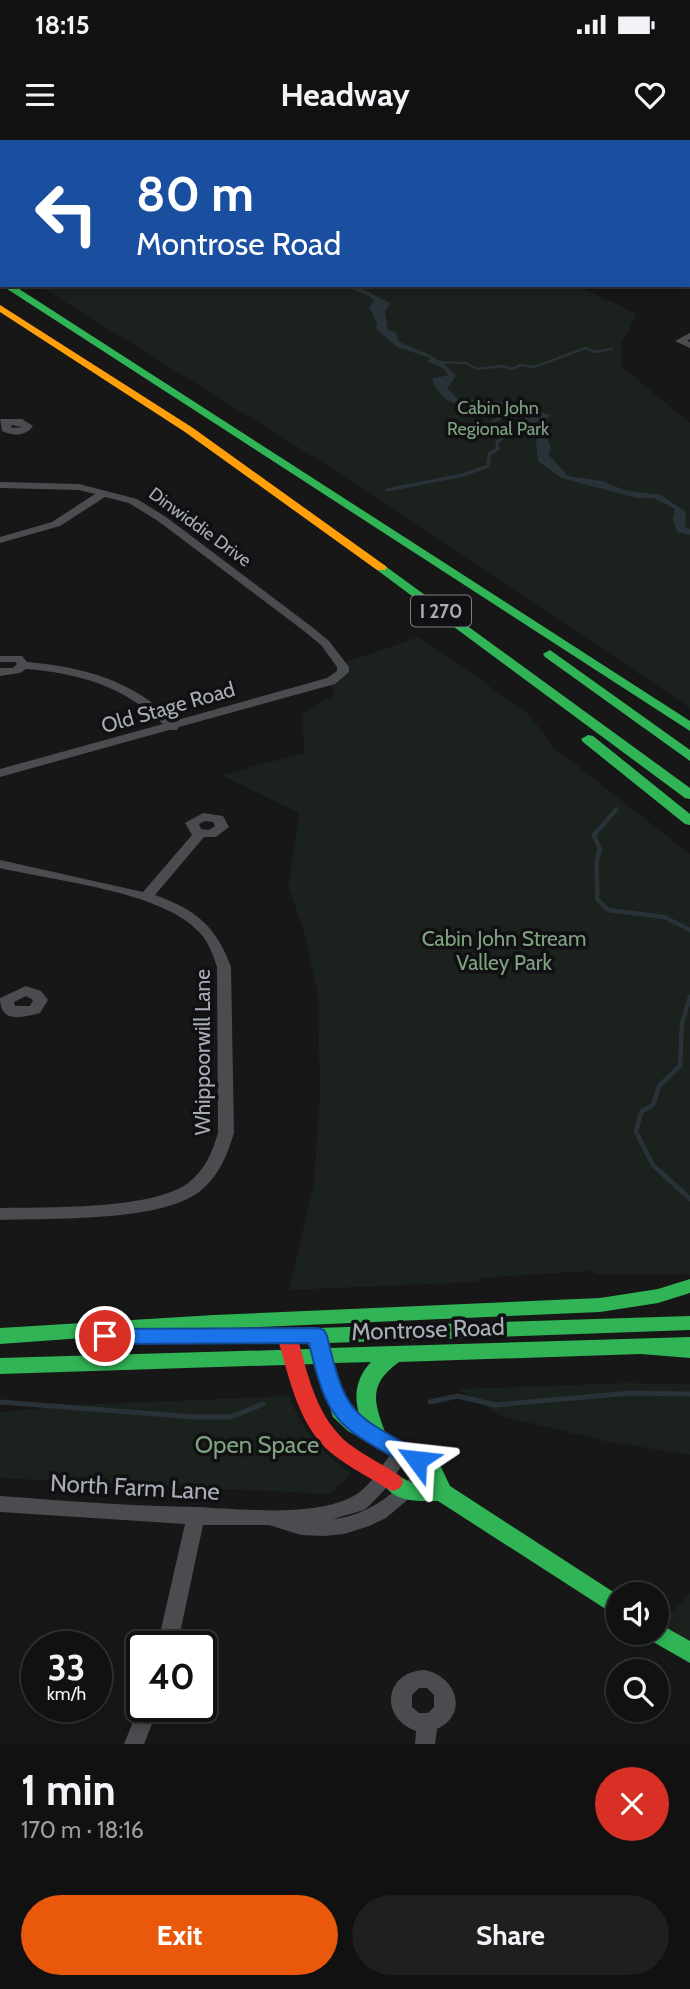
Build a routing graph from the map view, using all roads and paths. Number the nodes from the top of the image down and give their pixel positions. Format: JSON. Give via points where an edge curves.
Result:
{"nodes":[{"id":1,"x":9,"y":287,"type":"edge"},
{"id":2,"x":0,"y":308,"type":"edge"},
{"id":3,"x":690,"y":336,"type":"edge"},
{"id":4,"x":690,"y":345,"type":"edge"},
{"id":5,"x":189,"y":430,"type":"junction"},
{"id":6,"x":0,"y":485,"type":"edge"},
{"id":7,"x":105,"y":492,"type":"junction"},
{"id":8,"x":346,"y":506,"type":"junction"},
{"id":9,"x":0,"y":540,"type":"edge"},
{"id":10,"x":0,"y":659,"type":"edge"},
{"id":11,"x":23,"y":665,"type":"junction"},
{"id":12,"x":0,"y":672,"type":"edge"},
{"id":13,"x":343,"y":672,"type":"joint"},
{"id":14,"x":173,"y":727,"type":"junction"},
{"id":15,"x":690,"y":727,"type":"edge"},
{"id":16,"x":690,"y":757,"type":"edge"},
{"id":17,"x":0,"y":773,"type":"edge"},
{"id":18,"x":690,"y":795,"type":"edge"},
{"id":19,"x":690,"y":821,"type":"edge"},
{"id":20,"x":200,"y":834,"type":"dead end"},
{"id":21,"x":0,"y":864,"type":"edge"},
{"id":22,"x":148,"y":896,"type":"junction"},
{"id":23,"x":0,"y":1214,"type":"edge"},
{"id":24,"x":690,"y":1286,"type":"edge"},
{"id":25,"x":690,"y":1323,"type":"edge"},
{"id":26,"x":0,"y":1336,"type":"edge"},
{"id":27,"x":288,"y":1336,"type":"junction"},
{"id":28,"x":317,"y":1336,"type":"junction"},
{"id":29,"x":690,"y":1348,"type":"edge"},
{"id":30,"x":396,"y":1353,"type":"junction"},
{"id":31,"x":320,"y":1355,"type":"junction"},
{"id":32,"x":291,"y":1357,"type":"junction"},
{"id":33,"x":0,"y":1366,"type":"edge"},
{"id":34,"x":377,"y":1437,"type":"junction"},
{"id":35,"x":402,"y":1452,"type":"junction"},
{"id":36,"x":432,"y":1469,"type":"junction"},
{"id":37,"x":382,"y":1476,"type":"junction"},
{"id":38,"x":408,"y":1492,"type":"junction"},
{"id":39,"x":442,"y":1492,"type":"junction"},
{"id":40,"x":0,"y":1504,"type":"edge"},
{"id":41,"x":196,"y":1515,"type":"junction"},
{"id":42,"x":268,"y":1518,"type":"junction"},
{"id":43,"x":606,"y":1599,"type":"edge"},
{"id":44,"x":171,"y":1631,"type":"edge"},
{"id":45,"x":669,"y":1640,"type":"edge"},
{"id":46,"x":690,"y":1653,"type":"edge"},
{"id":47,"x":143,"y":1722,"type":"edge"},
{"id":48,"x":427,"y":1722,"type":"dead end"},
{"id":49,"x":134,"y":1744,"type":"edge"},
{"id":50,"x":425,"y":1744,"type":"edge"}],
"edges":[{"from":1,"to":8,"type":"main road","number":"I 270"},
{"from":2,"to":5,"type":"main road","number":"I 270"},
{"from":3,"to":4,"type":"street","via":[[680,341]]},
{"from":5,"to":18,"type":"main road","number":"I 270"},
{"from":5,"to":19,"type":"main road","number":"I 270"},
{"from":6,"to":7,"type":"street","name":"Dinwiddie Drive"},
{"from":7,"to":9,"type":"street","via":[[57,524]]},
{"from":7,"to":13,"type":"street","name":"Dinwiddie Drive","via":[[148,509],[300,622],[338,658]]},
{"from":8,"to":15,"type":"main road","number":"I 270"},
{"from":8,"to":16,"type":"main road","number":"I 270"},
{"from":10,"to":11,"type":"street","via":[[18,659]]},
{"from":11,"to":12,"type":"street","via":[[16,671]]},
{"from":11,"to":14,"type":"street","via":[[106,679],[141,696]]},
{"from":13,"to":14,"type":"street","name":"Old Stage Road","via":[[331,681]]},
{"from":14,"to":17,"type":"street","name":"Old Stage Road"},
{"from":20,"to":22,"type":"street"},
{"from":21,"to":22,"type":"street","name":"Whippoorwill Lane"},
{"from":22,"to":23,"type":"street","name":"Whippoorwill Lane","via":[[194,919],[221,952],[226,1133],[219,1160],[195,1186],[156,1205]]},
{"from":24,"to":26,"type":"main road","via":[[600,1306]]},
{"from":25,"to":28,"type":"main road","name":"Montrose Road"},
{"from":26,"to":27,"type":"main road","name":"Montrose Road"},
{"from":27,"to":28,"type":"main road","name":"Montrose Road"},
{"from":27,"to":32,"type":"main road"},
{"from":28,"to":31,"type":"main road"},
{"from":29,"to":30,"type":"main road","name":"Montrose Road"},
{"from":30,"to":31,"type":"main road","name":"Montrose Road"},
{"from":30,"to":34,"type":"main road","via":[[376,1366],[363,1386],[364,1405]]},
{"from":31,"to":32,"type":"main road","name":"Montrose Road"},
{"from":31,"to":34,"type":"main road","via":[[340,1411]]},
{"from":32,"to":33,"type":"main road","name":"Montrose Road"},
{"from":32,"to":37,"type":"main road","via":[[316,1420],[334,1443]]},
{"from":34,"to":35,"type":"main road"},
{"from":35,"to":36,"type":"main road"},
{"from":35,"to":37,"type":"street","name":"North Farm Lane"},
{"from":36,"to":38,"type":"street","name":"North Farm Lane"},
{"from":36,"to":39,"type":"main road"},
{"from":37,"to":38,"type":"main road"},
{"from":37,"to":42,"type":"street","name":"North Farm Lane","via":[[354,1506]]},
{"from":38,"to":39,"type":"main road"},
{"from":38,"to":42,"type":"street","name":"North Farm Lane","via":[[376,1517],[342,1527],[303,1529]]},
{"from":39,"to":43,"type":"main road"},
{"from":40,"to":41,"type":"street","name":"North Farm Lane"},
{"from":41,"to":42,"type":"street","name":"North Farm Lane"},
{"from":41,"to":44,"type":"street"},
{"from":45,"to":46,"type":"main road"},
{"from":47,"to":49,"type":"street"},
{"from":48,"to":50,"type":"street"}]}
